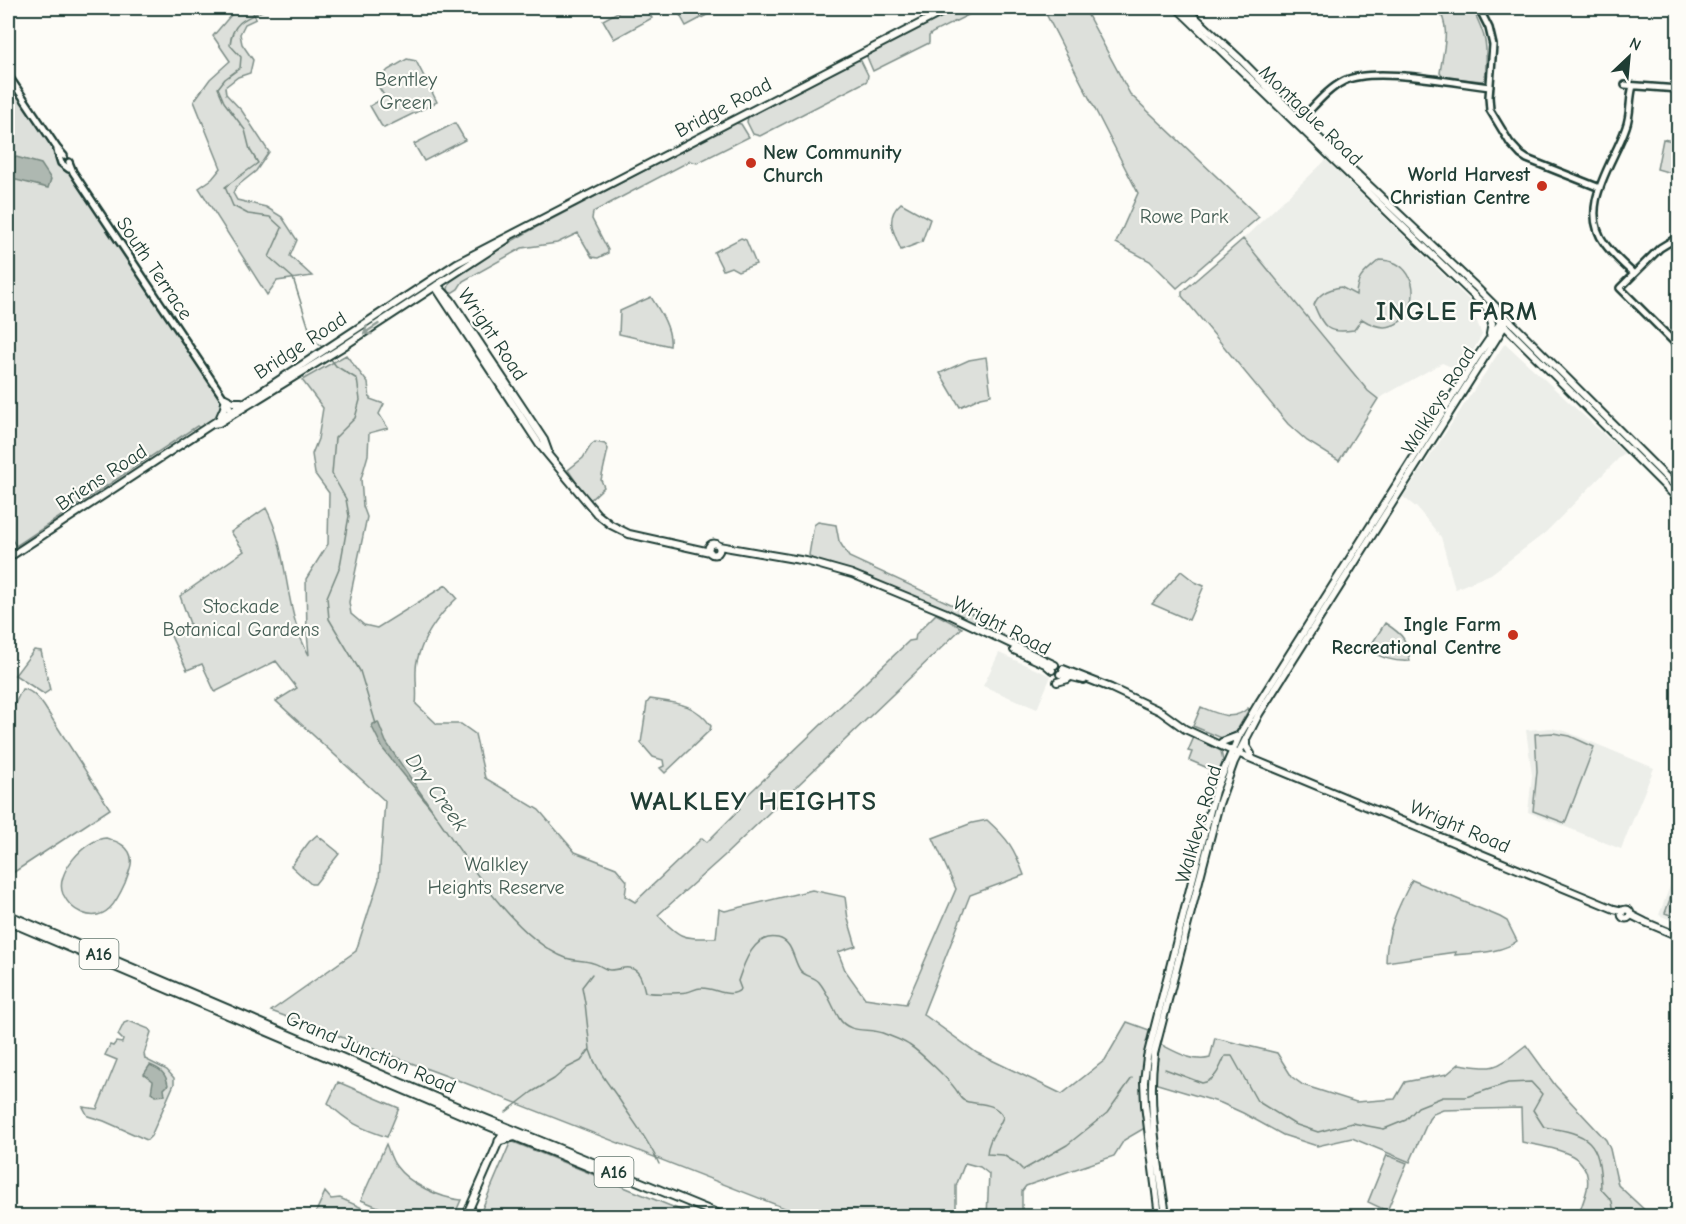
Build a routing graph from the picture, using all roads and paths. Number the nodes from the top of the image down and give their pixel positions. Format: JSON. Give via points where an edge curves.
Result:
{"nodes":[{"id":1,"x":950,"y":8,"type":"edge"},
{"id":2,"x":1177,"y":8,"type":"edge"},
{"id":3,"x":1185,"y":8,"type":"edge"},
{"id":4,"x":1479,"y":8,"type":"edge"},
{"id":5,"x":8,"y":75,"type":"edge"},
{"id":6,"x":1625,"y":85,"type":"dead end"},
{"id":7,"x":1633,"y":86,"type":"junction"},
{"id":8,"x":1490,"y":87,"type":"junction"},
{"id":9,"x":1678,"y":89,"type":"edge"},
{"id":10,"x":1298,"y":122,"type":"junction"},
{"id":11,"x":1600,"y":188,"type":"junction"},
{"id":12,"x":512,"y":236,"type":"junction"},
{"id":13,"x":1678,"y":237,"type":"edge"},
{"id":14,"x":478,"y":251,"type":"junction"},
{"id":15,"x":1634,"y":274,"type":"junction"},
{"id":16,"x":452,"y":276,"type":"junction"},
{"id":17,"x":437,"y":285,"type":"junction"},
{"id":18,"x":409,"y":294,"type":"junction"},
{"id":19,"x":424,"y":294,"type":"junction"},
{"id":20,"x":447,"y":300,"type":"junction"},
{"id":21,"x":1481,"y":303,"type":"junction"},
{"id":22,"x":385,"y":309,"type":"junction"},
{"id":23,"x":390,"y":316,"type":"junction"},
{"id":24,"x":1504,"y":322,"type":"junction"},
{"id":25,"x":1496,"y":339,"type":"junction"},
{"id":26,"x":1524,"y":344,"type":"junction"},
{"id":27,"x":1485,"y":346,"type":"junction"},
{"id":28,"x":1678,"y":346,"type":"edge"},
{"id":29,"x":310,"y":359,"type":"junction"},
{"id":30,"x":314,"y":365,"type":"junction"},
{"id":31,"x":294,"y":373,"type":"junction"},
{"id":32,"x":225,"y":400,"type":"junction"},
{"id":33,"x":244,"y":402,"type":"junction"},
{"id":34,"x":233,"y":412,"type":"junction"},
{"id":35,"x":220,"y":418,"type":"junction"},
{"id":36,"x":213,"y":424,"type":"junction"},
{"id":37,"x":1399,"y":487,"type":"junction"},
{"id":38,"x":1678,"y":489,"type":"edge"},
{"id":39,"x":1678,"y":499,"type":"edge"},
{"id":40,"x":1385,"y":509,"type":"junction"},
{"id":41,"x":8,"y":558,"type":"edge"},
{"id":42,"x":1061,"y":672,"type":"junction"},
{"id":43,"x":1057,"y":682,"type":"dead end"},
{"id":44,"x":1092,"y":684,"type":"junction"},
{"id":45,"x":1113,"y":689,"type":"junction"},
{"id":46,"x":1248,"y":734,"type":"junction"},
{"id":47,"x":1239,"y":736,"type":"junction"},
{"id":48,"x":1221,"y":743,"type":"junction"},
{"id":49,"x":1236,"y":750,"type":"junction"},
{"id":50,"x":1249,"y":755,"type":"junction"},
{"id":51,"x":1234,"y":762,"type":"junction"},
{"id":52,"x":1226,"y":763,"type":"junction"},
{"id":53,"x":8,"y":915,"type":"edge"},
{"id":54,"x":8,"y":921,"type":"edge"},
{"id":55,"x":39,"y":932,"type":"junction"},
{"id":56,"x":1678,"y":936,"type":"edge"},
{"id":57,"x":229,"y":1012,"type":"junction"},
{"id":58,"x":487,"y":1125,"type":"junction"},
{"id":59,"x":504,"y":1129,"type":"junction"},
{"id":60,"x":516,"y":1137,"type":"junction"},
{"id":61,"x":498,"y":1142,"type":"junction"},
{"id":62,"x":466,"y":1216,"type":"edge"},
{"id":63,"x":711,"y":1216,"type":"edge"},
{"id":64,"x":723,"y":1216,"type":"edge"},
{"id":65,"x":1159,"y":1216,"type":"edge"},
{"id":66,"x":1166,"y":1216,"type":"edge"}],
"edges":[{"from":1,"to":12,"type":"main road","name":"Bridge Road"},
{"from":2,"to":10,"type":"main road","name":"Montague Road"},
{"from":3,"to":10,"type":"main road","name":"Montague Road","via":[[1241,60]]},
{"from":4,"to":8,"type":"street","via":[[1493,45]]},
{"from":5,"to":32,"type":"street","name":"South Terrace"},
{"from":6,"to":7,"type":"street"},
{"from":7,"to":9,"type":"street"},
{"from":7,"to":11,"type":"street","via":[[1626,128]]},
{"from":8,"to":10,"type":"street","via":[[1365,74],[1336,86]]},
{"from":8,"to":11,"type":"street","via":[[1492,115],[1521,155]]},
{"from":10,"to":21,"type":"main road","name":"Montague Road"},
{"from":10,"to":24,"type":"main road","name":"Montague Road"},
{"from":11,"to":15,"type":"street","via":[[1595,211],[1598,231],[1606,246]]},
{"from":12,"to":14,"type":"main road","name":"Bridge Road"},
{"from":12,"to":16,"type":"main road","name":"Bridge Road"},
{"from":13,"to":15,"type":"street","via":[[1660,248]]},
{"from":14,"to":17,"type":"main road"},
{"from":14,"to":18,"type":"main road","name":"Bridge Road"},
{"from":15,"to":28,"type":"street","via":[[1620,288]]},
{"from":16,"to":17,"type":"main road","name":"Bridge Road"},
{"from":16,"to":20,"type":"main road"},
{"from":17,"to":18,"type":"main road"},
{"from":17,"to":19,"type":"main road","name":"Bridge Road"},
{"from":17,"to":20,"type":"main road","name":"Wright Road"},
{"from":18,"to":22,"type":"main road","name":"Bridge Road"},
{"from":19,"to":20,"type":"main road"},
{"from":19,"to":23,"type":"main road","name":"Bridge Road"},
{"from":20,"to":42,"type":"main road","name":"Wright Road","via":[[539,444],[597,514],[615,527],[640,537],[710,549],[714,554],[719,549],[771,556],[846,572],[937,610],[1054,668],[1055,674]]},
{"from":21,"to":24,"type":"main road","name":"Montague Road"},
{"from":21,"to":27,"type":"main road","via":[[1492,323]]},
{"from":22,"to":23,"type":"main road"},
{"from":22,"to":29,"type":"main road","name":"Bridge Road"},
{"from":23,"to":30,"type":"main road","name":"Bridge Road","one_way":true},
{"from":24,"to":25,"type":"main road","name":"Walkleys Road"},
{"from":24,"to":26,"type":"main road","name":"Montague Road"},
{"from":24,"to":27,"type":"main road","name":"Walkleys Road"},
{"from":24,"to":38,"type":"main road","name":"Montague Road"},
{"from":25,"to":26,"type":"main road","via":[[1509,335]]},
{"from":25,"to":37,"type":"main road","name":"Walkleys Road"},
{"from":26,"to":39,"type":"main road","name":"Montague Road"},
{"from":27,"to":37,"type":"main road","name":"Walkleys Road"},
{"from":29,"to":30,"type":"main road"},
{"from":29,"to":31,"type":"main road","name":"Bridge Road"},
{"from":30,"to":31,"type":"main road","name":"Bridge Road"},
{"from":31,"to":33,"type":"main road","name":"Bridge Road"},
{"from":31,"to":34,"type":"main road","name":"Bridge Road"},
{"from":32,"to":33,"type":"main road"},
{"from":32,"to":34,"type":"street","name":"South Terrace"},
{"from":32,"to":35,"type":"main road"},
{"from":33,"to":34,"type":"main road","name":"Bridge Road"},
{"from":34,"to":35,"type":"main road","name":"Briens Road"},
{"from":34,"to":36,"type":"main road","name":"Briens Road"},
{"from":35,"to":36,"type":"main road","name":"Briens Road"},
{"from":36,"to":41,"type":"main road","name":"Briens Road"},
{"from":37,"to":40,"type":"main road","name":"Walkleys Road"},
{"from":40,"to":46,"type":"main road","name":"Walkleys Road"},
{"from":40,"to":47,"type":"main road","name":"Walkleys Road"},
{"from":42,"to":44,"type":"main road","name":"Wright Road"},
{"from":42,"to":45,"type":"main road","name":"Wright Road","via":[[1072,671]]},
{"from":43,"to":44,"type":"main road","via":[[1067,678]]},
{"from":44,"to":45,"type":"main road","name":"Wright Road"},
{"from":45,"to":48,"type":"main road","name":"Wright Road"},
{"from":46,"to":49,"type":"main road","name":"Walkleys Road"},
{"from":46,"to":50,"type":"main road"},
{"from":47,"to":48,"type":"main road"},
{"from":47,"to":49,"type":"main road","name":"Walkleys Road"},
{"from":48,"to":49,"type":"main road","name":"Wright Road"},
{"from":48,"to":52,"type":"main road"},
{"from":49,"to":50,"type":"main road","name":"Wright Road"},
{"from":49,"to":51,"type":"main road","name":"Walkleys Road"},
{"from":49,"to":52,"type":"main road","name":"Walkleys Road"},
{"from":50,"to":51,"type":"main road"},
{"from":50,"to":56,"type":"main road","name":"Wright Road","via":[[1623,912],[1624,918],[1630,916]]},
{"from":51,"to":66,"type":"main road","name":"Walkleys Road","via":[[1218,804],[1154,1054],[1152,1104]]},
{"from":52,"to":65,"type":"main road","name":"Walkleys Road","via":[[1211,806],[1146,1064],[1145,1105]]},
{"from":53,"to":55,"type":"highway","name":"Grand Junction Road","number":"A16"},
{"from":54,"to":55,"type":"highway","name":"Grand Junction Road","number":"A16"},
{"from":55,"to":57,"type":"highway","name":"Grand Junction Road","number":"A16"},
{"from":57,"to":58,"type":"highway","name":"Grand Junction Road","number":"A16"},
{"from":57,"to":59,"type":"highway","name":"Grand Junction Road","number":"A16"},
{"from":58,"to":59,"type":"highway","name":"Grand Junction Road","number":"A16"},
{"from":58,"to":61,"type":"main road"},
{"from":59,"to":60,"type":"highway","name":"Grand Junction Road","number":"A16"},
{"from":59,"to":61,"type":"main road"},
{"from":59,"to":64,"type":"highway","name":"Grand Junction Road","number":"A16"},
{"from":60,"to":61,"type":"highway"},
{"from":60,"to":63,"type":"highway","name":"Grand Junction Road","number":"A16"},
{"from":61,"to":62,"type":"main road"}]}
